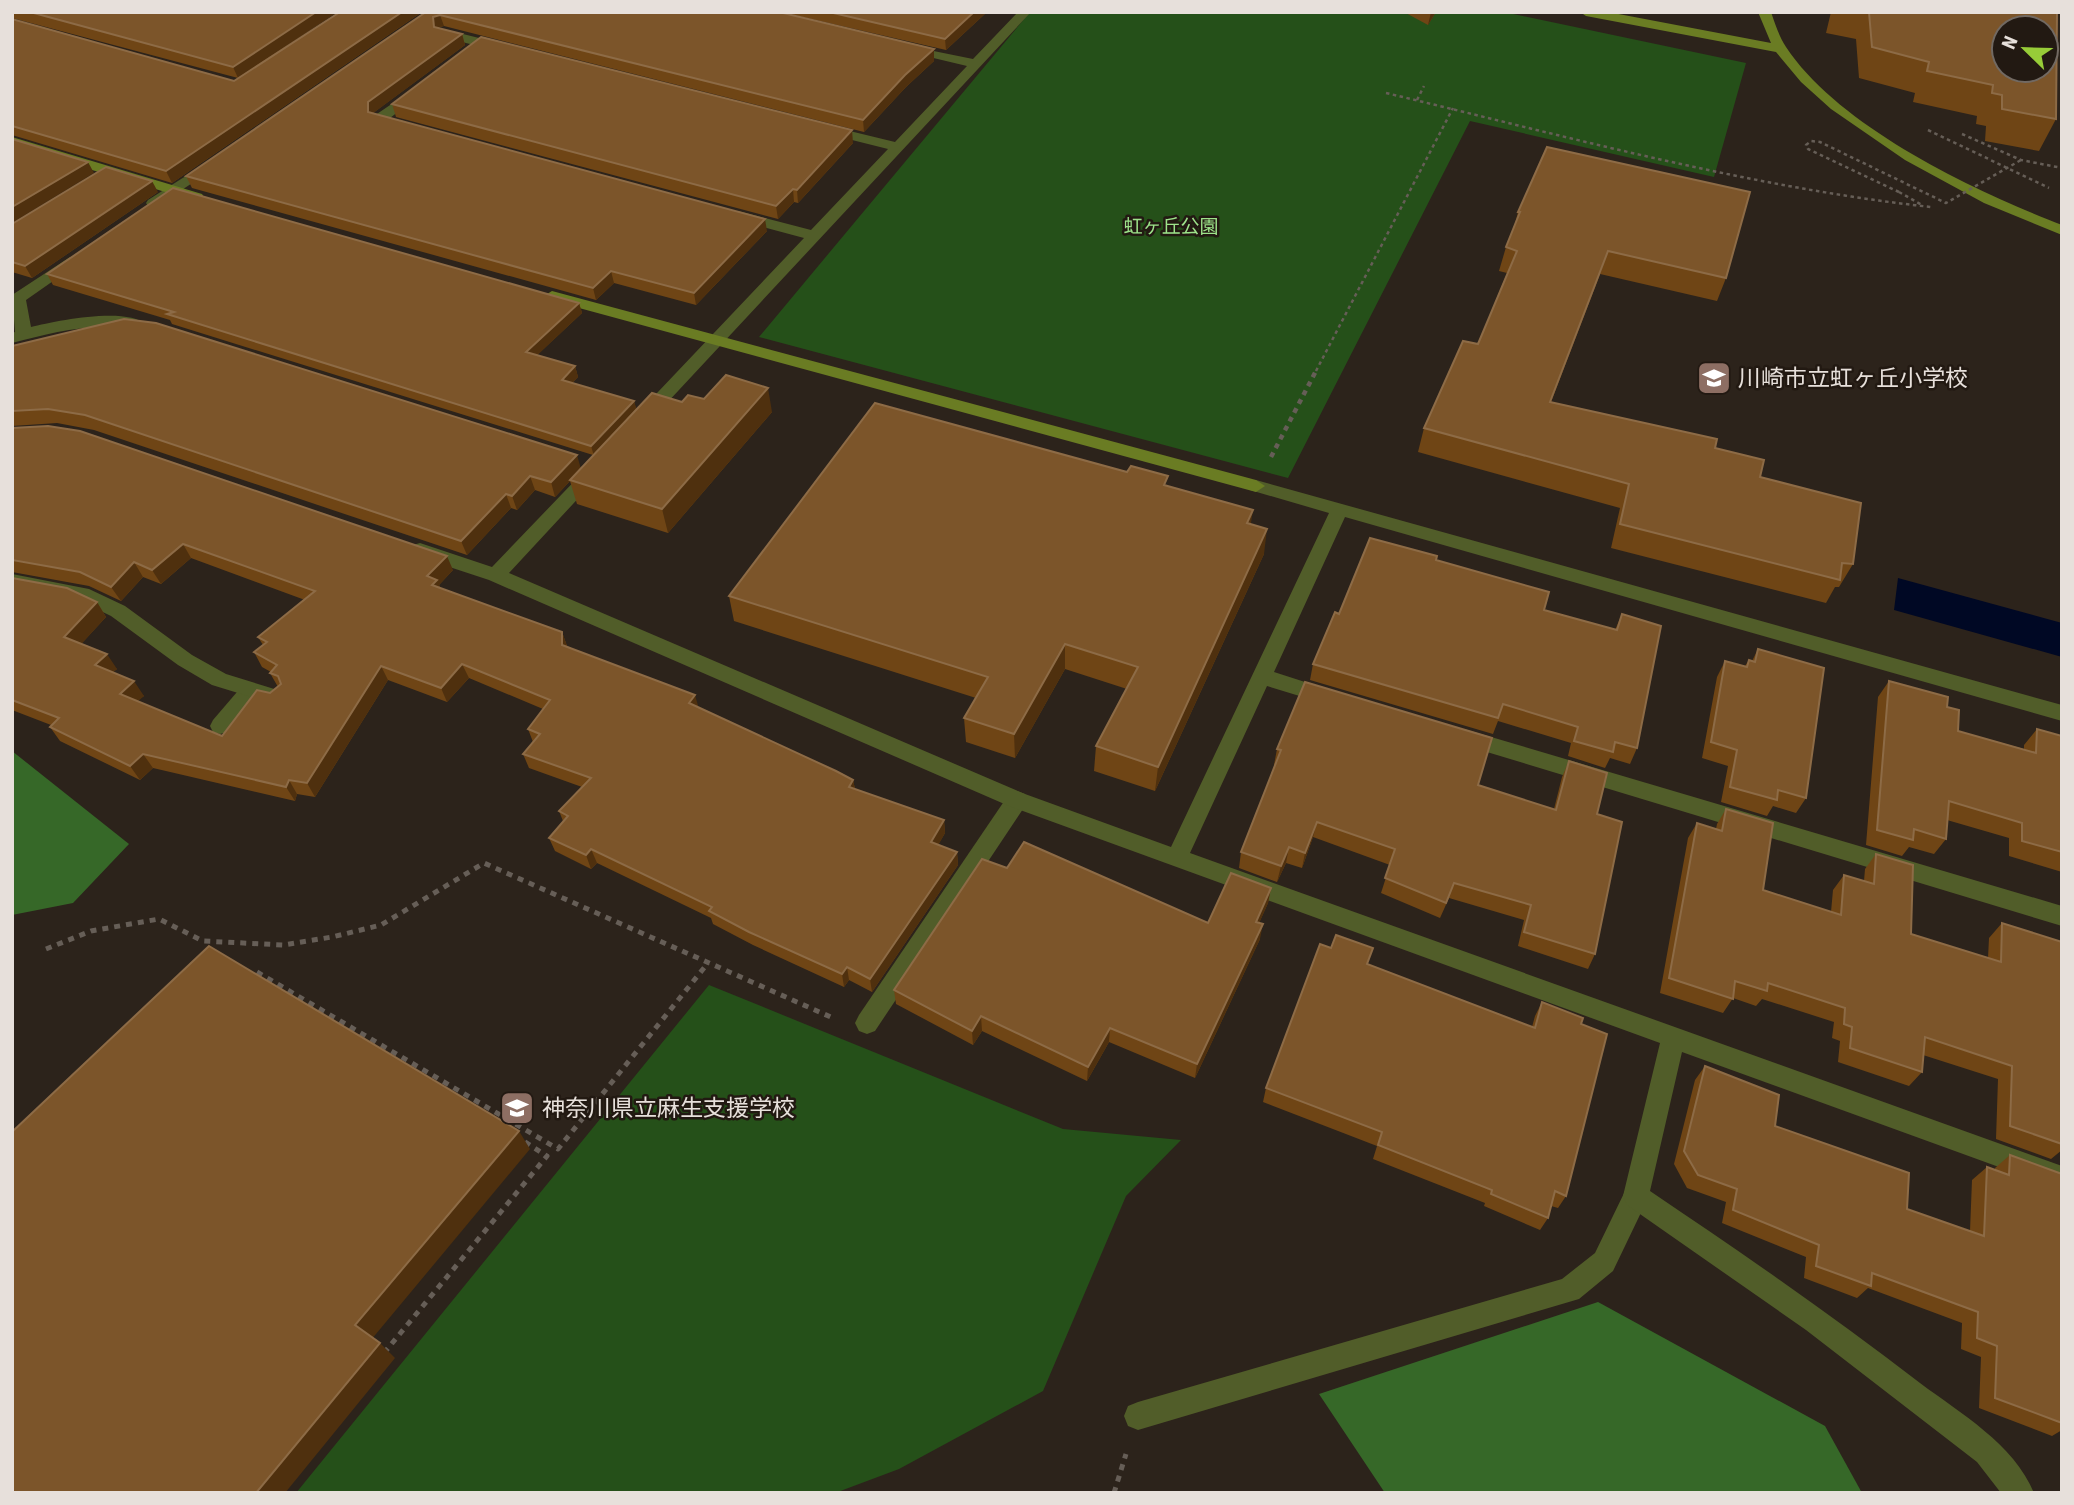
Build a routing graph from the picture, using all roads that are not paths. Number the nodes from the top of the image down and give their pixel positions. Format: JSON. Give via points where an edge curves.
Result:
{"nodes":[{"id":1,"x":1025,"y":12,"type":"edge"},
{"id":2,"x":1586,"y":12,"type":"edge"},
{"id":3,"x":1764,"y":12,"type":"edge"},
{"id":4,"x":443,"y":33,"type":"edge"},
{"id":5,"x":481,"y":43,"type":"junction"},
{"id":6,"x":897,"y":46,"type":"edge"},
{"id":7,"x":1780,"y":49,"type":"junction"},
{"id":8,"x":521,"y":53,"type":"edge"},
{"id":9,"x":460,"y":58,"type":"edge"},
{"id":10,"x":976,"y":64,"type":"junction"},
{"id":11,"x":430,"y":81,"type":"edge"},
{"id":12,"x":804,"y":124,"type":"edge"},
{"id":13,"x":418,"y":130,"type":"edge"},
{"id":14,"x":12,"y":141,"type":"edge"},
{"id":15,"x":898,"y":147,"type":"junction"},
{"id":16,"x":228,"y":153,"type":"edge"},
{"id":17,"x":110,"y":171,"type":"junction"},
{"id":18,"x":88,"y":185,"type":"edge"},
{"id":19,"x":172,"y":190,"type":"junction"},
{"id":20,"x":212,"y":201,"type":"edge"},
{"id":21,"x":722,"y":211,"type":"edge"},
{"id":22,"x":136,"y":215,"type":"edge"},
{"id":23,"x":2062,"y":230,"type":"edge"},
{"id":24,"x":815,"y":236,"type":"junction"},
{"id":25,"x":82,"y":253,"type":"edge"},
{"id":26,"x":530,"y":290,"type":"edge"},
{"id":27,"x":152,"y":327,"type":"edge"},
{"id":28,"x":18,"y":336,"type":"edge"},
{"id":29,"x":716,"y":341,"type":"junction"},
{"id":30,"x":635,"y":428,"type":"edge"},
{"id":31,"x":586,"y":462,"type":"edge"},
{"id":32,"x":1340,"y":508,"type":"junction"},
{"id":33,"x":405,"y":544,"type":"edge"},
{"id":34,"x":496,"y":575,"type":"junction"},
{"id":35,"x":12,"y":581,"type":"edge"},
{"id":36,"x":1261,"y":677,"type":"junction"},
{"id":37,"x":250,"y":690,"type":"junction"},
{"id":38,"x":278,"y":697,"type":"edge"},
{"id":39,"x":1355,"y":704,"type":"edge"},
{"id":40,"x":2062,"y":713,"type":"edge"},
{"id":41,"x":220,"y":726,"type":"dead end"},
{"id":42,"x":1448,"y":732,"type":"edge"},
{"id":43,"x":1017,"y":800,"type":"junction"},
{"id":44,"x":1177,"y":858,"type":"junction"},
{"id":45,"x":2062,"y":916,"type":"edge"},
{"id":46,"x":867,"y":1023,"type":"road end"},
{"id":47,"x":1673,"y":1038,"type":"junction"},
{"id":48,"x":2062,"y":1178,"type":"edge"},
{"id":49,"x":1636,"y":1196,"type":"junction"},
{"id":50,"x":1138,"y":1416,"type":"dead end"},
{"id":51,"x":2020,"y":1493,"type":"edge"}],
"edges":[{"from":1,"to":10,"type":"street"},
{"from":2,"to":7,"type":"street"},
{"from":3,"to":7,"type":"street"},
{"from":4,"to":5,"type":"street"},
{"from":5,"to":8,"type":"street"},
{"from":5,"to":9,"type":"street"},
{"from":6,"to":10,"type":"street"},
{"from":7,"to":23,"type":"street","via":[[1817,90],[1883,141],[1968,189]]},
{"from":10,"to":15,"type":"street"},
{"from":11,"to":13,"type":"street","via":[[379,119]]},
{"from":12,"to":15,"type":"street"},
{"from":14,"to":17,"type":"street"},
{"from":15,"to":24,"type":"street"},
{"from":16,"to":19,"type":"street"},
{"from":17,"to":18,"type":"street"},
{"from":17,"to":19,"type":"street"},
{"from":19,"to":20,"type":"street"},
{"from":19,"to":22,"type":"street"},
{"from":21,"to":24,"type":"street"},
{"from":24,"to":29,"type":"street"},
{"from":25,"to":28,"type":"street","via":[[18,298]]},
{"from":26,"to":29,"type":"street"},
{"from":27,"to":28,"type":"street","via":[[125,322],[78,324]]},
{"from":29,"to":30,"type":"street"},
{"from":29,"to":32,"type":"street"},
{"from":31,"to":34,"type":"street","via":[[599,466]]},
{"from":32,"to":36,"type":"street"},
{"from":32,"to":40,"type":"street"},
{"from":33,"to":34,"type":"street"},
{"from":34,"to":43,"type":"street"},
{"from":35,"to":37,"type":"street","via":[[82,594],[118,611],[219,680]]},
{"from":36,"to":39,"type":"street"},
{"from":36,"to":44,"type":"street"},
{"from":37,"to":38,"type":"street"},
{"from":37,"to":41,"type":"street"},
{"from":42,"to":45,"type":"street"},
{"from":43,"to":44,"type":"street"},
{"from":43,"to":46,"type":"street"},
{"from":44,"to":47,"type":"street"},
{"from":47,"to":48,"type":"street"},
{"from":47,"to":49,"type":"street"},
{"from":49,"to":50,"type":"street","via":[[1604,1262],[1569,1290]]},
{"from":49,"to":51,"type":"street","via":[[1815,1320],[1987,1451]]}]}
